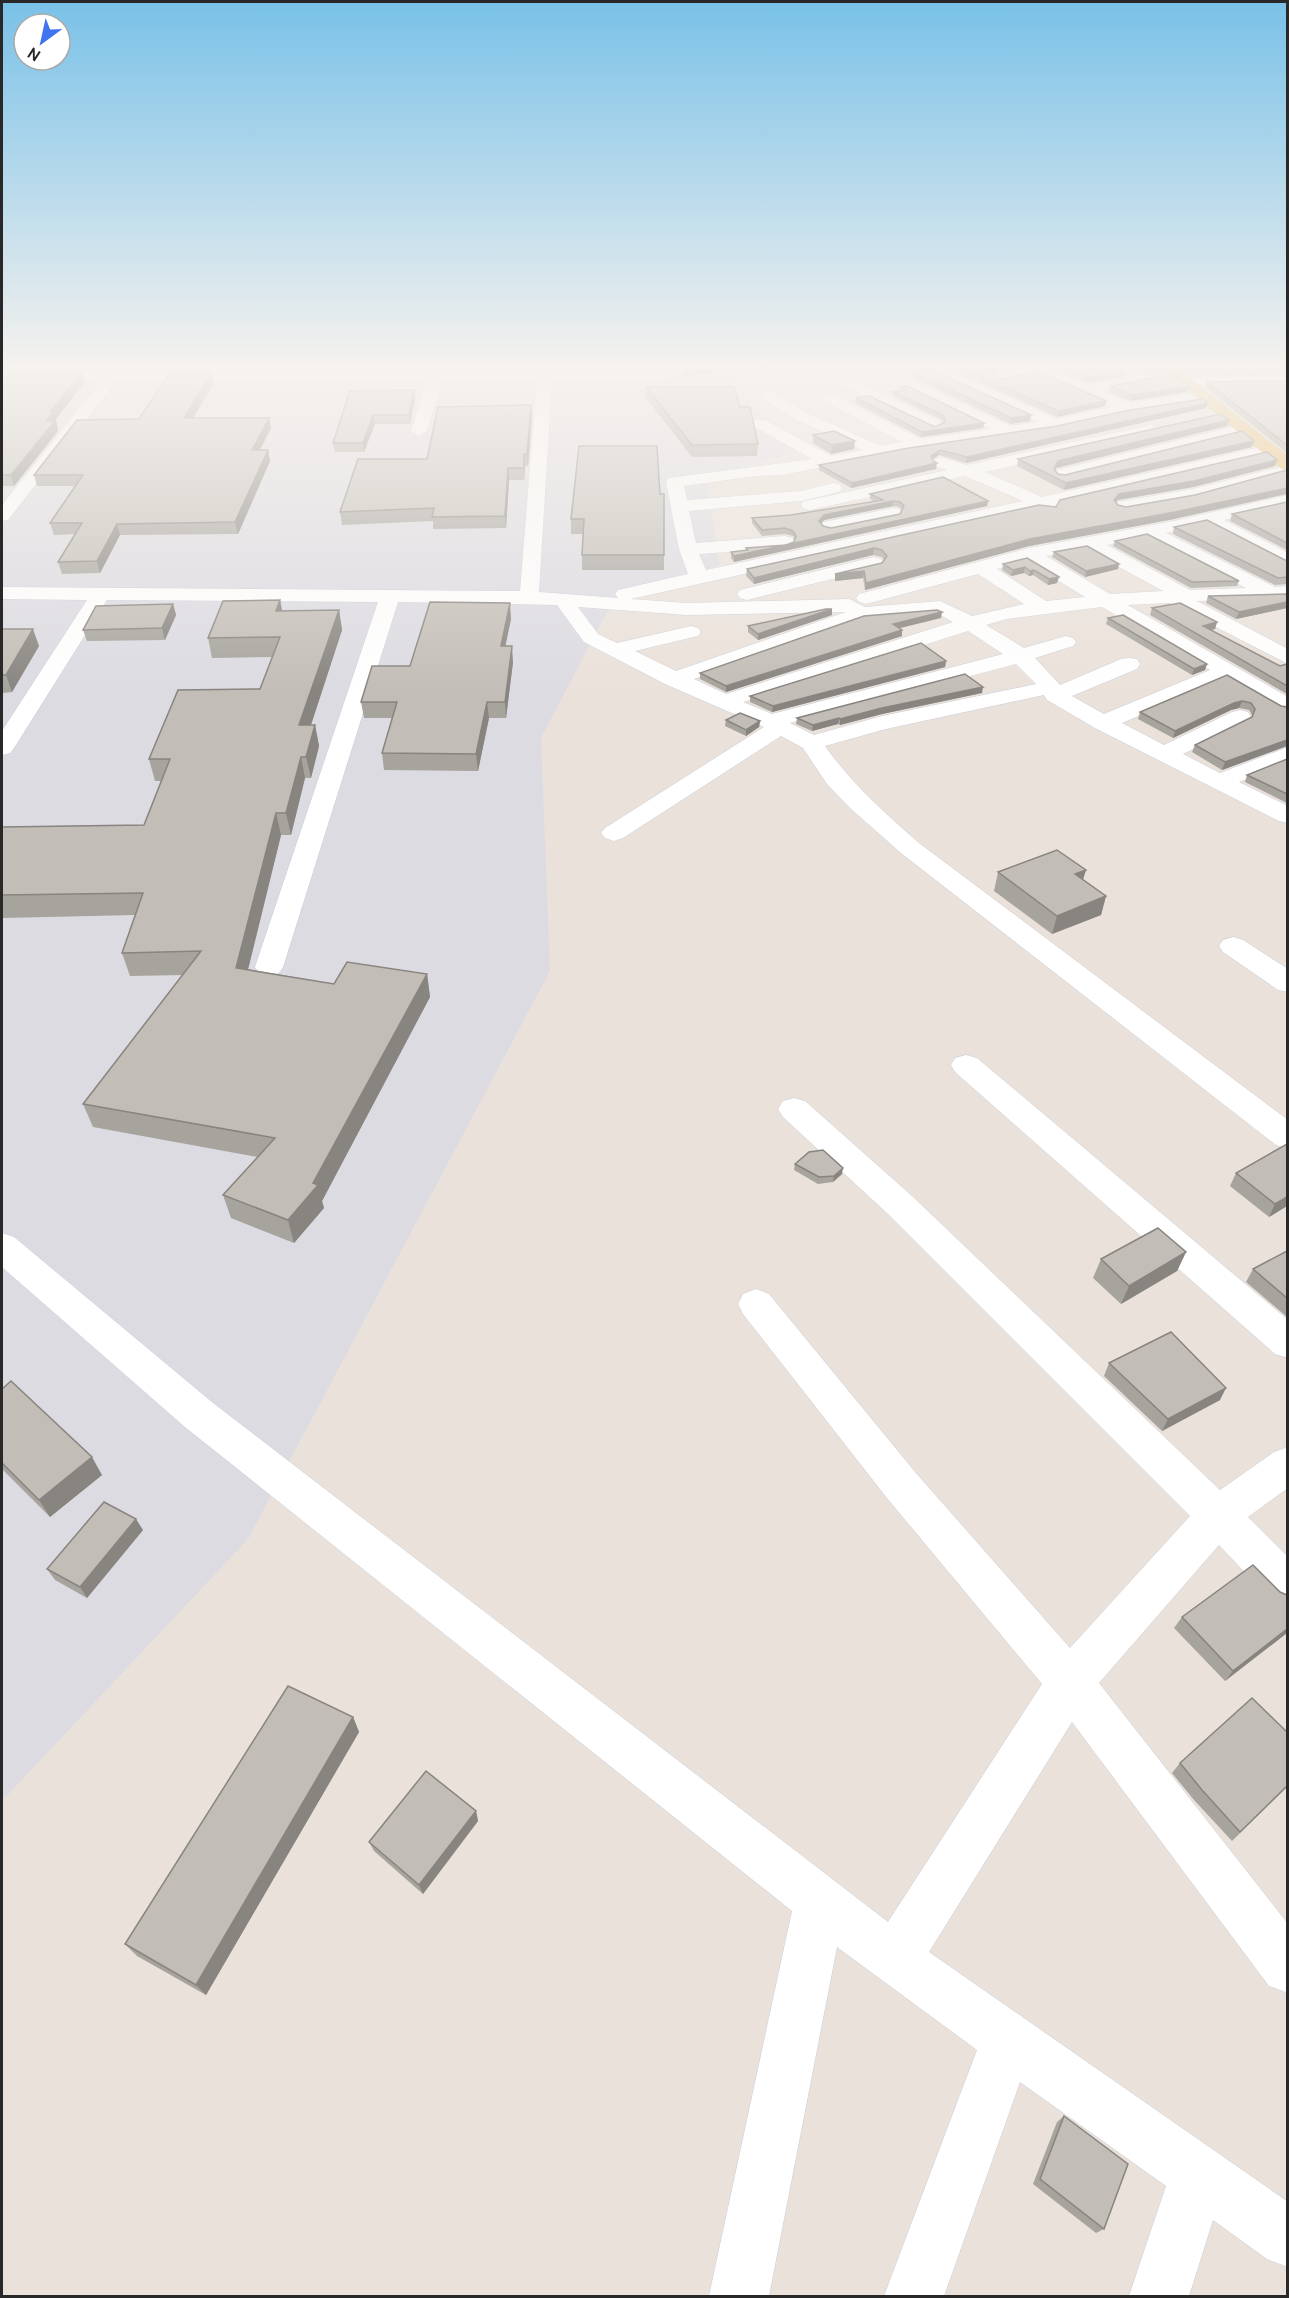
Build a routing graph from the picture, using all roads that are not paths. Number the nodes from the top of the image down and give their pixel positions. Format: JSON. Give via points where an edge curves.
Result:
{"nodes":[{"id":1,"x":33,"y":477,"type":"edge"},
{"id":2,"x":538,"y":477,"type":"edge"},
{"id":3,"x":710,"y":477,"type":"edge"},
{"id":4,"x":787,"y":477,"type":"edge"},
{"id":5,"x":908,"y":477,"type":"edge"},
{"id":6,"x":949,"y":477,"type":"edge"},
{"id":7,"x":983,"y":477,"type":"edge"},
{"id":8,"x":1069,"y":477,"type":"edge"},
{"id":9,"x":1155,"y":477,"type":"edge"},
{"id":10,"x":1259,"y":477,"type":"edge"},
{"id":11,"x":1010,"y":488,"type":"junction"},
{"id":12,"x":1094,"y":491,"type":"junction"},
{"id":13,"x":976,"y":495,"type":"edge"},
{"id":14,"x":1287,"y":500,"type":"edge"},
{"id":15,"x":680,"y":506,"type":"junction"},
{"id":16,"x":1251,"y":507,"type":"junction"},
{"id":17,"x":1112,"y":508,"type":"edge"},
{"id":18,"x":910,"y":509,"type":"edge"},
{"id":19,"x":1042,"y":512,"type":"junction"},
{"id":20,"x":2,"y":516,"type":"edge"},
{"id":21,"x":1206,"y":518,"type":"junction"},
{"id":22,"x":1278,"y":519,"type":"edge"},
{"id":23,"x":818,"y":521,"type":"junction"},
{"id":24,"x":707,"y":526,"type":"dead end"},
{"id":25,"x":684,"y":528,"type":"junction"},
{"id":26,"x":1148,"y":531,"type":"junction"},
{"id":27,"x":1085,"y":534,"type":"junction"},
{"id":28,"x":688,"y":549,"type":"junction"},
{"id":29,"x":1029,"y":554,"type":"junction"},
{"id":30,"x":896,"y":558,"type":"edge"},
{"id":31,"x":1287,"y":561,"type":"edge"},
{"id":32,"x":980,"y":566,"type":"junction"},
{"id":33,"x":700,"y":579,"type":"junction"},
{"id":34,"x":2,"y":593,"type":"edge"},
{"id":35,"x":100,"y":594,"type":"junction"},
{"id":36,"x":390,"y":596,"type":"junction"},
{"id":37,"x":1282,"y":596,"type":"edge"},
{"id":38,"x":529,"y":597,"type":"junction"},
{"id":39,"x":1181,"y":598,"type":"junction"},
{"id":40,"x":573,"y":601,"type":"junction"},
{"id":41,"x":1109,"y":602,"type":"junction"},
{"id":42,"x":1042,"y":607,"type":"junction"},
{"id":43,"x":687,"y":609,"type":"junction"},
{"id":44,"x":855,"y":609,"type":"junction"},
{"id":45,"x":969,"y":623,"type":"junction"},
{"id":46,"x":691,"y":632,"type":"dead end"},
{"id":47,"x":1066,"y":642,"type":"dead end"},
{"id":48,"x":613,"y":650,"type":"junction"},
{"id":49,"x":1021,"y":656,"type":"junction"},
{"id":50,"x":1287,"y":658,"type":"edge"},
{"id":51,"x":1129,"y":664,"type":"dead end"},
{"id":52,"x":1227,"y":671,"type":"junction"},
{"id":53,"x":674,"y":679,"type":"junction"},
{"id":54,"x":1053,"y":691,"type":"junction"},
{"id":55,"x":730,"y":705,"type":"junction"},
{"id":56,"x":1287,"y":706,"type":"edge"},
{"id":57,"x":1240,"y":717,"type":"dead end"},
{"id":58,"x":1103,"y":723,"type":"junction"},
{"id":59,"x":776,"y":724,"type":"junction"},
{"id":60,"x":812,"y":743,"type":"junction"},
{"id":61,"x":2,"y":748,"type":"edge"},
{"id":62,"x":1166,"y":753,"type":"junction"},
{"id":63,"x":1287,"y":754,"type":"edge"},
{"id":64,"x":1221,"y":782,"type":"junction"},
{"id":65,"x":1285,"y":812,"type":"edge"},
{"id":66,"x":614,"y":832,"type":"dead end"},
{"id":67,"x":1233,"y":946,"type":"dead end"},
{"id":68,"x":269,"y":967,"type":"dead end"},
{"id":69,"x":1287,"y":983,"type":"edge"},
{"id":70,"x":966,"y":1065,"type":"dead end"},
{"id":71,"x":794,"y":1108,"type":"dead end"},
{"id":72,"x":1287,"y":1137,"type":"edge"},
{"id":73,"x":2,"y":1247,"type":"edge"},
{"id":74,"x":756,"y":1304,"type":"dead end"},
{"id":75,"x":1287,"y":1343,"type":"edge"},
{"id":76,"x":1287,"y":1465,"type":"edge"},
{"id":77,"x":1218,"y":1515,"type":"junction"},
{"id":78,"x":1287,"y":1587,"type":"edge"},
{"id":79,"x":1070,"y":1682,"type":"junction"},
{"id":80,"x":820,"y":1901,"type":"junction"},
{"id":81,"x":894,"y":1959,"type":"junction"},
{"id":82,"x":1287,"y":1967,"type":"edge"},
{"id":83,"x":1008,"y":2040,"type":"junction"},
{"id":84,"x":1199,"y":2175,"type":"junction"},
{"id":85,"x":1287,"y":2238,"type":"edge"},
{"id":86,"x":739,"y":2296,"type":"edge"},
{"id":87,"x":914,"y":2296,"type":"edge"},
{"id":88,"x":1159,"y":2296,"type":"edge"}],
"edges":[{"from":1,"to":20,"type":"street"},
{"from":2,"to":38,"type":"street"},
{"from":3,"to":15,"type":"street","via":[[675,482]]},
{"from":4,"to":23,"type":"street"},
{"from":5,"to":23,"type":"street"},
{"from":6,"to":23,"type":"street"},
{"from":7,"to":11,"type":"street"},
{"from":8,"to":12,"type":"street"},
{"from":9,"to":12,"type":"street"},
{"from":10,"to":17,"type":"street"},
{"from":11,"to":13,"type":"street"},
{"from":11,"to":19,"type":"street"},
{"from":12,"to":19,"type":"street"},
{"from":14,"to":16,"type":"street"},
{"from":15,"to":23,"type":"street"},
{"from":15,"to":25,"type":"street"},
{"from":16,"to":21,"type":"street"},
{"from":16,"to":22,"type":"street"},
{"from":18,"to":23,"type":"street"},
{"from":19,"to":23,"type":"street"},
{"from":21,"to":26,"type":"street"},
{"from":21,"to":31,"type":"street"},
{"from":23,"to":28,"type":"street","via":[[759,545]]},
{"from":23,"to":33,"type":"street"},
{"from":24,"to":25,"type":"street"},
{"from":25,"to":28,"type":"street"},
{"from":26,"to":27,"type":"street","via":[[1110,539]]},
{"from":26,"to":37,"type":"street"},
{"from":27,"to":29,"type":"street"},
{"from":27,"to":39,"type":"street"},
{"from":28,"to":33,"type":"street"},
{"from":29,"to":32,"type":"street"},
{"from":29,"to":41,"type":"street"},
{"from":30,"to":43,"type":"street"},
{"from":32,"to":42,"type":"street"},
{"from":32,"to":44,"type":"street"},
{"from":33,"to":40,"type":"street"},
{"from":34,"to":35,"type":"street"},
{"from":35,"to":36,"type":"street"},
{"from":35,"to":61,"type":"street"},
{"from":36,"to":38,"type":"street"},
{"from":36,"to":68,"type":"street"},
{"from":37,"to":39,"type":"street"},
{"from":38,"to":40,"type":"street"},
{"from":39,"to":41,"type":"street"},
{"from":39,"to":50,"type":"street"},
{"from":40,"to":43,"type":"street"},
{"from":40,"to":48,"type":"street","via":[[591,638]]},
{"from":41,"to":42,"type":"street"},
{"from":41,"to":52,"type":"street"},
{"from":42,"to":45,"type":"street"},
{"from":43,"to":44,"type":"street"},
{"from":44,"to":45,"type":"street","via":[[940,607]]},
{"from":44,"to":53,"type":"street"},
{"from":45,"to":49,"type":"street"},
{"from":45,"to":55,"type":"street","via":[[735,697]]},
{"from":46,"to":48,"type":"street"},
{"from":47,"to":49,"type":"street"},
{"from":48,"to":53,"type":"street"},
{"from":49,"to":54,"type":"street"},
{"from":49,"to":59,"type":"street"},
{"from":51,"to":54,"type":"street"},
{"from":52,"to":56,"type":"street"},
{"from":52,"to":58,"type":"street"},
{"from":53,"to":55,"type":"street"},
{"from":54,"to":58,"type":"street"},
{"from":54,"to":60,"type":"street","via":[[882,723]]},
{"from":55,"to":59,"type":"street"},
{"from":57,"to":62,"type":"street"},
{"from":58,"to":62,"type":"street"},
{"from":59,"to":60,"type":"street"},
{"from":59,"to":66,"type":"street"},
{"from":60,"to":72,"type":"street","via":[[836,779],[910,848]]},
{"from":62,"to":64,"type":"street"},
{"from":63,"to":64,"type":"street"},
{"from":64,"to":65,"type":"street"},
{"from":67,"to":69,"type":"street"},
{"from":70,"to":75,"type":"street"},
{"from":71,"to":77,"type":"street","via":[[900,1205]]},
{"from":73,"to":80,"type":"street","via":[[208,1423]]},
{"from":74,"to":79,"type":"street","via":[[901,1485]]},
{"from":76,"to":77,"type":"street"},
{"from":77,"to":78,"type":"street"},
{"from":77,"to":79,"type":"street"},
{"from":79,"to":81,"type":"street"},
{"from":79,"to":82,"type":"street"},
{"from":80,"to":81,"type":"street"},
{"from":80,"to":86,"type":"street"},
{"from":81,"to":83,"type":"street"},
{"from":83,"to":84,"type":"street"},
{"from":83,"to":87,"type":"street"},
{"from":84,"to":85,"type":"street"},
{"from":84,"to":88,"type":"street"}]}
